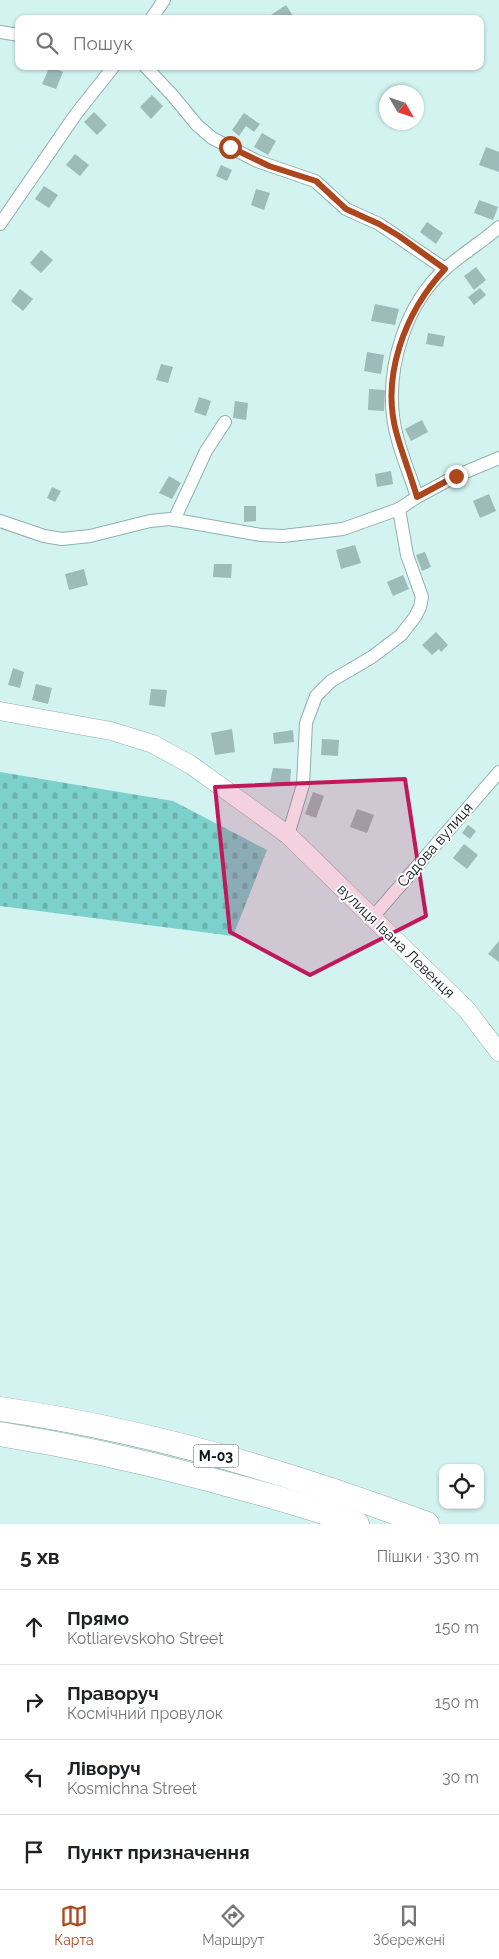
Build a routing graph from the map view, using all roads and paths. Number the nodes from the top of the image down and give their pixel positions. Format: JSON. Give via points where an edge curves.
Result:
{"nodes":[{"id":1,"x":164,"y":0,"type":"edge"},
{"id":2,"x":154,"y":15,"type":"edge"},
{"id":3,"x":0,"y":32,"type":"edge"},
{"id":4,"x":15,"y":34,"type":"edge"},
{"id":5,"x":111,"y":70,"type":"edge"},
{"id":6,"x":149,"y":70,"type":"edge"},
{"id":7,"x":0,"y":224,"type":"edge"},
{"id":8,"x":499,"y":227,"type":"edge"},
{"id":9,"x":445,"y":269,"type":"junction"},
{"id":10,"x":225,"y":422,"type":"dead end"},
{"id":11,"x":499,"y":458,"type":"edge"},
{"id":12,"x":417,"y":497,"type":"junction"},
{"id":13,"x":399,"y":509,"type":"junction"},
{"id":14,"x":174,"y":520,"type":"junction"},
{"id":15,"x":0,"y":521,"type":"edge"},
{"id":16,"x":0,"y":711,"type":"edge"},
{"id":17,"x":499,"y":772,"type":"edge"},
{"id":18,"x":288,"y":835,"type":"junction"},
{"id":19,"x":372,"y":918,"type":"junction"},
{"id":20,"x":499,"y":1052,"type":"edge"},
{"id":21,"x":0,"y":1409,"type":"edge"},
{"id":22,"x":0,"y":1434,"type":"edge"},
{"id":23,"x":357,"y":1524,"type":"edge"},
{"id":24,"x":427,"y":1524,"type":"edge"}],
"edges":[{"from":1,"to":2,"type":"street"},
{"from":3,"to":4,"type":"street"},
{"from":5,"to":7,"type":"street","via":[[76,114]]},
{"from":6,"to":9,"type":"street","via":[[212,138],[257,162],[316,181],[346,209],[399,236]]},
{"from":8,"to":9,"type":"street"},
{"from":9,"to":12,"type":"street","via":[[430,285],[408,323],[396,364],[392,394],[396,434]]},
{"from":10,"to":14,"type":"street","via":[[206,451]]},
{"from":11,"to":12,"type":"street"},
{"from":12,"to":13,"type":"street"},
{"from":13,"to":14,"type":"street","via":[[343,529],[283,536]]},
{"from":13,"to":18,"type":"street","via":[[407,555],[422,597],[420,607],[401,635],[331,681],[316,696],[306,723],[303,785]]},
{"from":14,"to":15,"type":"street","via":[[150,521],[90,536],[62,539]]},
{"from":16,"to":18,"type":"street","name":"вулиця Івана Левенця","via":[[111,732],[153,744],[190,765]]},
{"from":17,"to":19,"type":"street","name":"Садова вулиця"},
{"from":18,"to":19,"type":"street","name":"вулиця Івана Левенця"},
{"from":19,"to":20,"type":"street","name":"вулиця Івана Левенця","via":[[466,1010]]},
{"from":21,"to":24,"type":"highway","number":"М-03","via":[[79,1422],[195,1450],[338,1492]]},
{"from":22,"to":23,"type":"highway","number":"М-03","via":[[165,1468]]}]}
